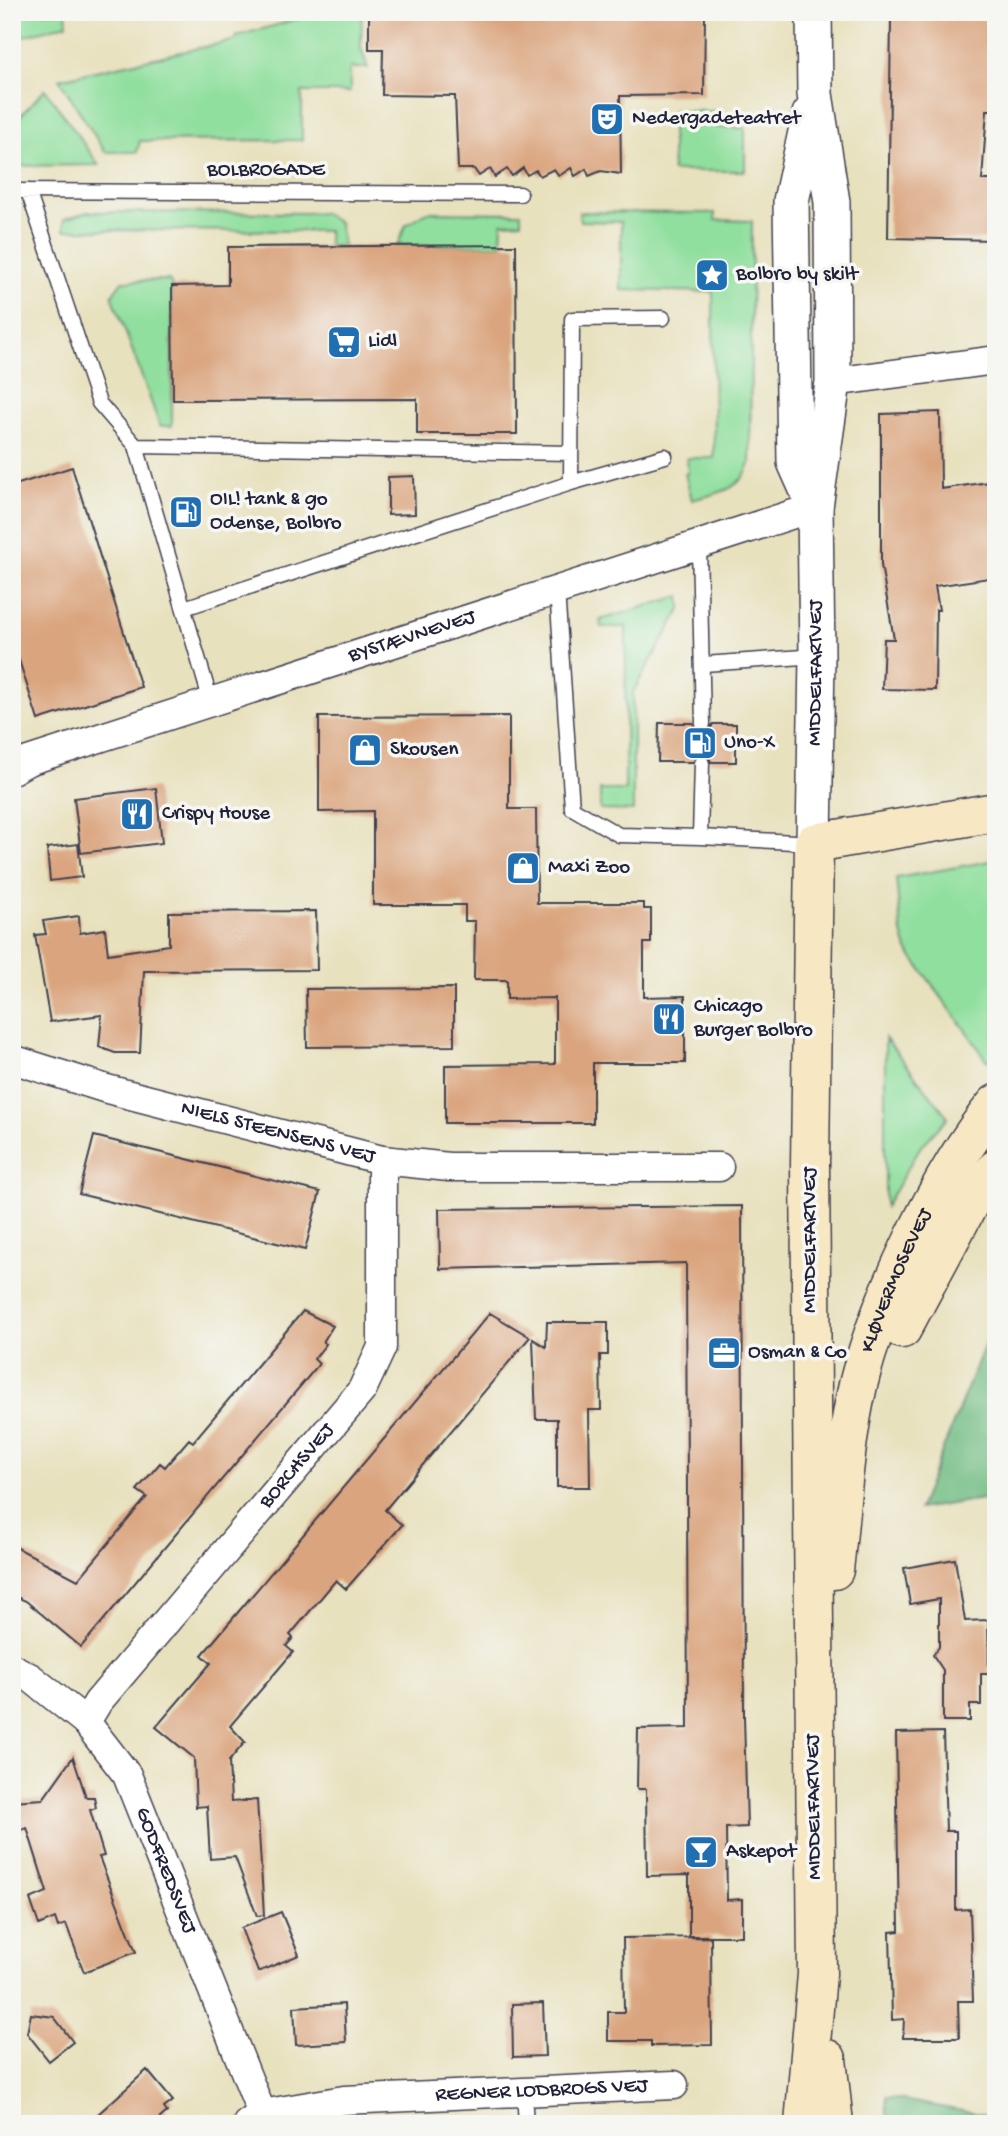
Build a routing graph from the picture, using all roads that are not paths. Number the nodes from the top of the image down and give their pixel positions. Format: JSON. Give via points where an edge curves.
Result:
{"nodes":[{"id":1,"x":814,"y":12,"type":"edge"},
{"id":2,"x":815,"y":94,"type":"junction"},
{"id":3,"x":12,"y":191,"type":"edge"},
{"id":4,"x":28,"y":191,"type":"junction"},
{"id":5,"x":520,"y":194,"type":"dead end"},
{"id":6,"x":663,"y":318,"type":"dead end"},
{"id":7,"x":996,"y":359,"type":"edge"},
{"id":8,"x":833,"y":382,"type":"junction"},
{"id":9,"x":136,"y":446,"type":"junction"},
{"id":10,"x":571,"y":453,"type":"junction"},
{"id":11,"x":665,"y":456,"type":"dead end"},
{"id":12,"x":571,"y":483,"type":"junction"},
{"id":13,"x":814,"y":507,"type":"junction"},
{"id":14,"x":699,"y":544,"type":"junction"},
{"id":15,"x":557,"y":590,"type":"junction"},
{"id":16,"x":184,"y":608,"type":"junction"},
{"id":17,"x":817,"y":656,"type":"junction"},
{"id":18,"x":704,"y":664,"type":"junction"},
{"id":19,"x":211,"y":702,"type":"junction"},
{"id":20,"x":703,"y":723,"type":"dead end"},
{"id":21,"x":702,"y":763,"type":"dead end"},
{"id":22,"x":12,"y":771,"type":"edge"},
{"id":23,"x":996,"y":812,"type":"edge"},
{"id":24,"x":701,"y":837,"type":"junction"},
{"id":25,"x":814,"y":843,"type":"junction"},
{"id":26,"x":12,"y":1059,"type":"edge"},
{"id":27,"x":996,"y":1104,"type":"edge"},
{"id":28,"x":382,"y":1160,"type":"junction"},
{"id":29,"x":719,"y":1167,"type":"dead end"},
{"id":30,"x":996,"y":1169,"type":"edge"},
{"id":31,"x":844,"y":1477,"type":"junction"},
{"id":32,"x":12,"y":1668,"type":"edge"},
{"id":33,"x":86,"y":1722,"type":"junction"},
{"id":34,"x":815,"y":1771,"type":"junction"},
{"id":35,"x":817,"y":1974,"type":"junction"},
{"id":36,"x":674,"y":2085,"type":"dead end"},
{"id":37,"x":524,"y":2092,"type":"junction"},
{"id":38,"x":254,"y":2119,"type":"edge"},
{"id":39,"x":526,"y":2124,"type":"edge"},
{"id":40,"x":804,"y":2124,"type":"edge"},
{"id":41,"x":834,"y":2124,"type":"edge"}],
"edges":[{"from":1,"to":2,"type":"street","name":"MIDDELFARTVEJ"},
{"from":2,"to":8,"type":"street","name":"MIDDELFARTVEJ","via":[[832,202]]},
{"from":2,"to":13,"type":"street","name":"MIDDELFARTVEJ","via":[[791,201],[795,461]]},
{"from":3,"to":4,"type":"lane","name":"BOLBROGADE"},
{"from":4,"to":5,"type":"lane","name":"BOLBROGADE"},
{"from":4,"to":9,"type":"lane","via":[[99,403]]},
{"from":6,"to":10,"type":"lane","via":[[572,318]]},
{"from":7,"to":8,"type":"street"},
{"from":8,"to":13,"type":"street","name":"MIDDELFARTVEJ"},
{"from":9,"to":10,"type":"lane"},
{"from":9,"to":16,"type":"lane"},
{"from":10,"to":12,"type":"lane"},
{"from":11,"to":12,"type":"lane"},
{"from":12,"to":16,"type":"lane"},
{"from":13,"to":14,"type":"street","name":"BYSTÆVNEVEJ"},
{"from":13,"to":17,"type":"street","name":"MIDDELFARTVEJ"},
{"from":14,"to":15,"type":"street","name":"BYSTÆVNEVEJ"},
{"from":14,"to":18,"type":"lane"},
{"from":15,"to":19,"type":"street","name":"BYSTÆVNEVEJ"},
{"from":15,"to":24,"type":"lane","via":[[572,808],[619,835]]},
{"from":16,"to":19,"type":"lane"},
{"from":17,"to":18,"type":"lane"},
{"from":17,"to":25,"type":"street","name":"MIDDELFARTVEJ"},
{"from":18,"to":20,"type":"lane"},
{"from":19,"to":22,"type":"street","name":"BYSTÆVNEVEJ","via":[[28,761]]},
{"from":21,"to":24,"type":"lane"},
{"from":23,"to":25,"type":"main road"},
{"from":24,"to":25,"type":"lane"},
{"from":25,"to":34,"type":"main road","name":"MIDDELFARTVEJ","via":[[810,1165]]},
{"from":26,"to":28,"type":"street","name":"NIELS STEENSENS VEJ","via":[[107,1089]]},
{"from":27,"to":31,"type":"main road","name":"KLØVERMOSEVEJ","via":[[942,1184],[884,1307],[858,1385]]},
{"from":28,"to":29,"type":"street","name":"NIELS STEENSENS VEJ","via":[[449,1167]]},
{"from":28,"to":33,"type":"street","name":"BORCHSVEJ","via":[[382,1347],[362,1390],[98,1702]]},
{"from":30,"to":31,"type":"main road","name":"KLØVERMOSEVEJ","via":[[971,1200],[906,1317]]},
{"from":31,"to":34,"type":"main road","name":"KLØVERMOSEVEJ"},
{"from":32,"to":33,"type":"street","name":"GODFREDSVEJ"},
{"from":33,"to":38,"type":"street","name":"GODFREDSVEJ","via":[[127,1775]]},
{"from":34,"to":35,"type":"main road","name":"MIDDELFARTVEJ"},
{"from":35,"to":40,"type":"main road","name":"MIDDELFARTVEJ"},
{"from":35,"to":41,"type":"main road","name":"MIDDELFARTVEJ"},
{"from":36,"to":37,"type":"street","name":"REGNER LODBROGS VEJ"},
{"from":37,"to":38,"type":"street","name":"REGNER LODBROGS VEJ","via":[[344,2101]]},
{"from":37,"to":39,"type":"lane"}]}
